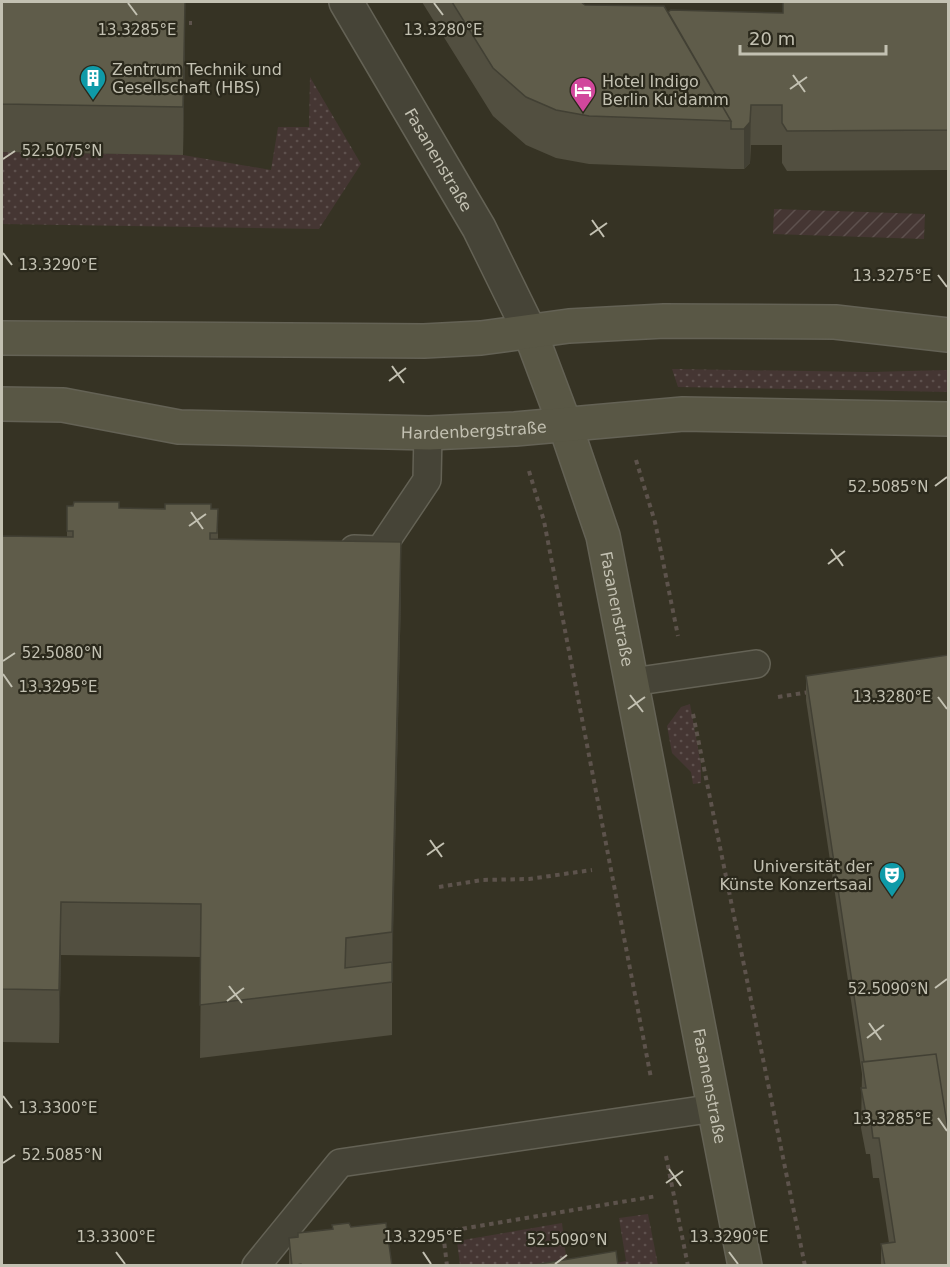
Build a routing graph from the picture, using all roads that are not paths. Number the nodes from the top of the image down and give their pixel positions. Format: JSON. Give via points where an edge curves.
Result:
{"nodes":[{"id":1,"x":346,"y":2,"type":"edge"},
{"id":2,"x":530,"y":332,"type":"junction"},
{"id":3,"x":948,"y":335,"type":"edge"},
{"id":4,"x":2,"y":338,"type":"edge"},
{"id":5,"x":2,"y":404,"type":"edge"},
{"id":6,"x":948,"y":419,"type":"edge"},
{"id":7,"x":565,"y":425,"type":"junction"},
{"id":8,"x":428,"y":433,"type":"junction"},
{"id":9,"x":333,"y":549,"type":"edge"},
{"id":10,"x":756,"y":664,"type":"dead end"},
{"id":11,"x":632,"y":682,"type":"junction"},
{"id":12,"x":715,"y":1108,"type":"junction"},
{"id":13,"x":256,"y":1266,"type":"edge"},
{"id":14,"x":745,"y":1266,"type":"edge"}],
"edges":[{"from":1,"to":2,"type":"street","name":"Fasanenstraße","via":[[479,228]]},
{"from":2,"to":3,"type":"main road","via":[[664,321],[835,322]]},
{"from":2,"to":4,"type":"main road","via":[[424,341]]},
{"from":2,"to":7,"type":"main road","name":"Fasanenstraße"},
{"from":5,"to":8,"type":"main road","name":"Hardenbergstraße","via":[[63,405],[179,427]]},
{"from":6,"to":7,"type":"main road","name":"Hardenbergstraße","via":[[683,414]]},
{"from":7,"to":8,"type":"main road","name":"Hardenbergstraße"},
{"from":7,"to":11,"type":"main road","name":"Fasanenstraße","via":[[603,536]]},
{"from":8,"to":9,"type":"lane","via":[[427,480],[380,550]]},
{"from":10,"to":11,"type":"lane"},
{"from":11,"to":12,"type":"main road","name":"Fasanenstraße"},
{"from":12,"to":13,"type":"lane","via":[[340,1162]]},
{"from":12,"to":14,"type":"main road","name":"Fasanenstraße"}]}
